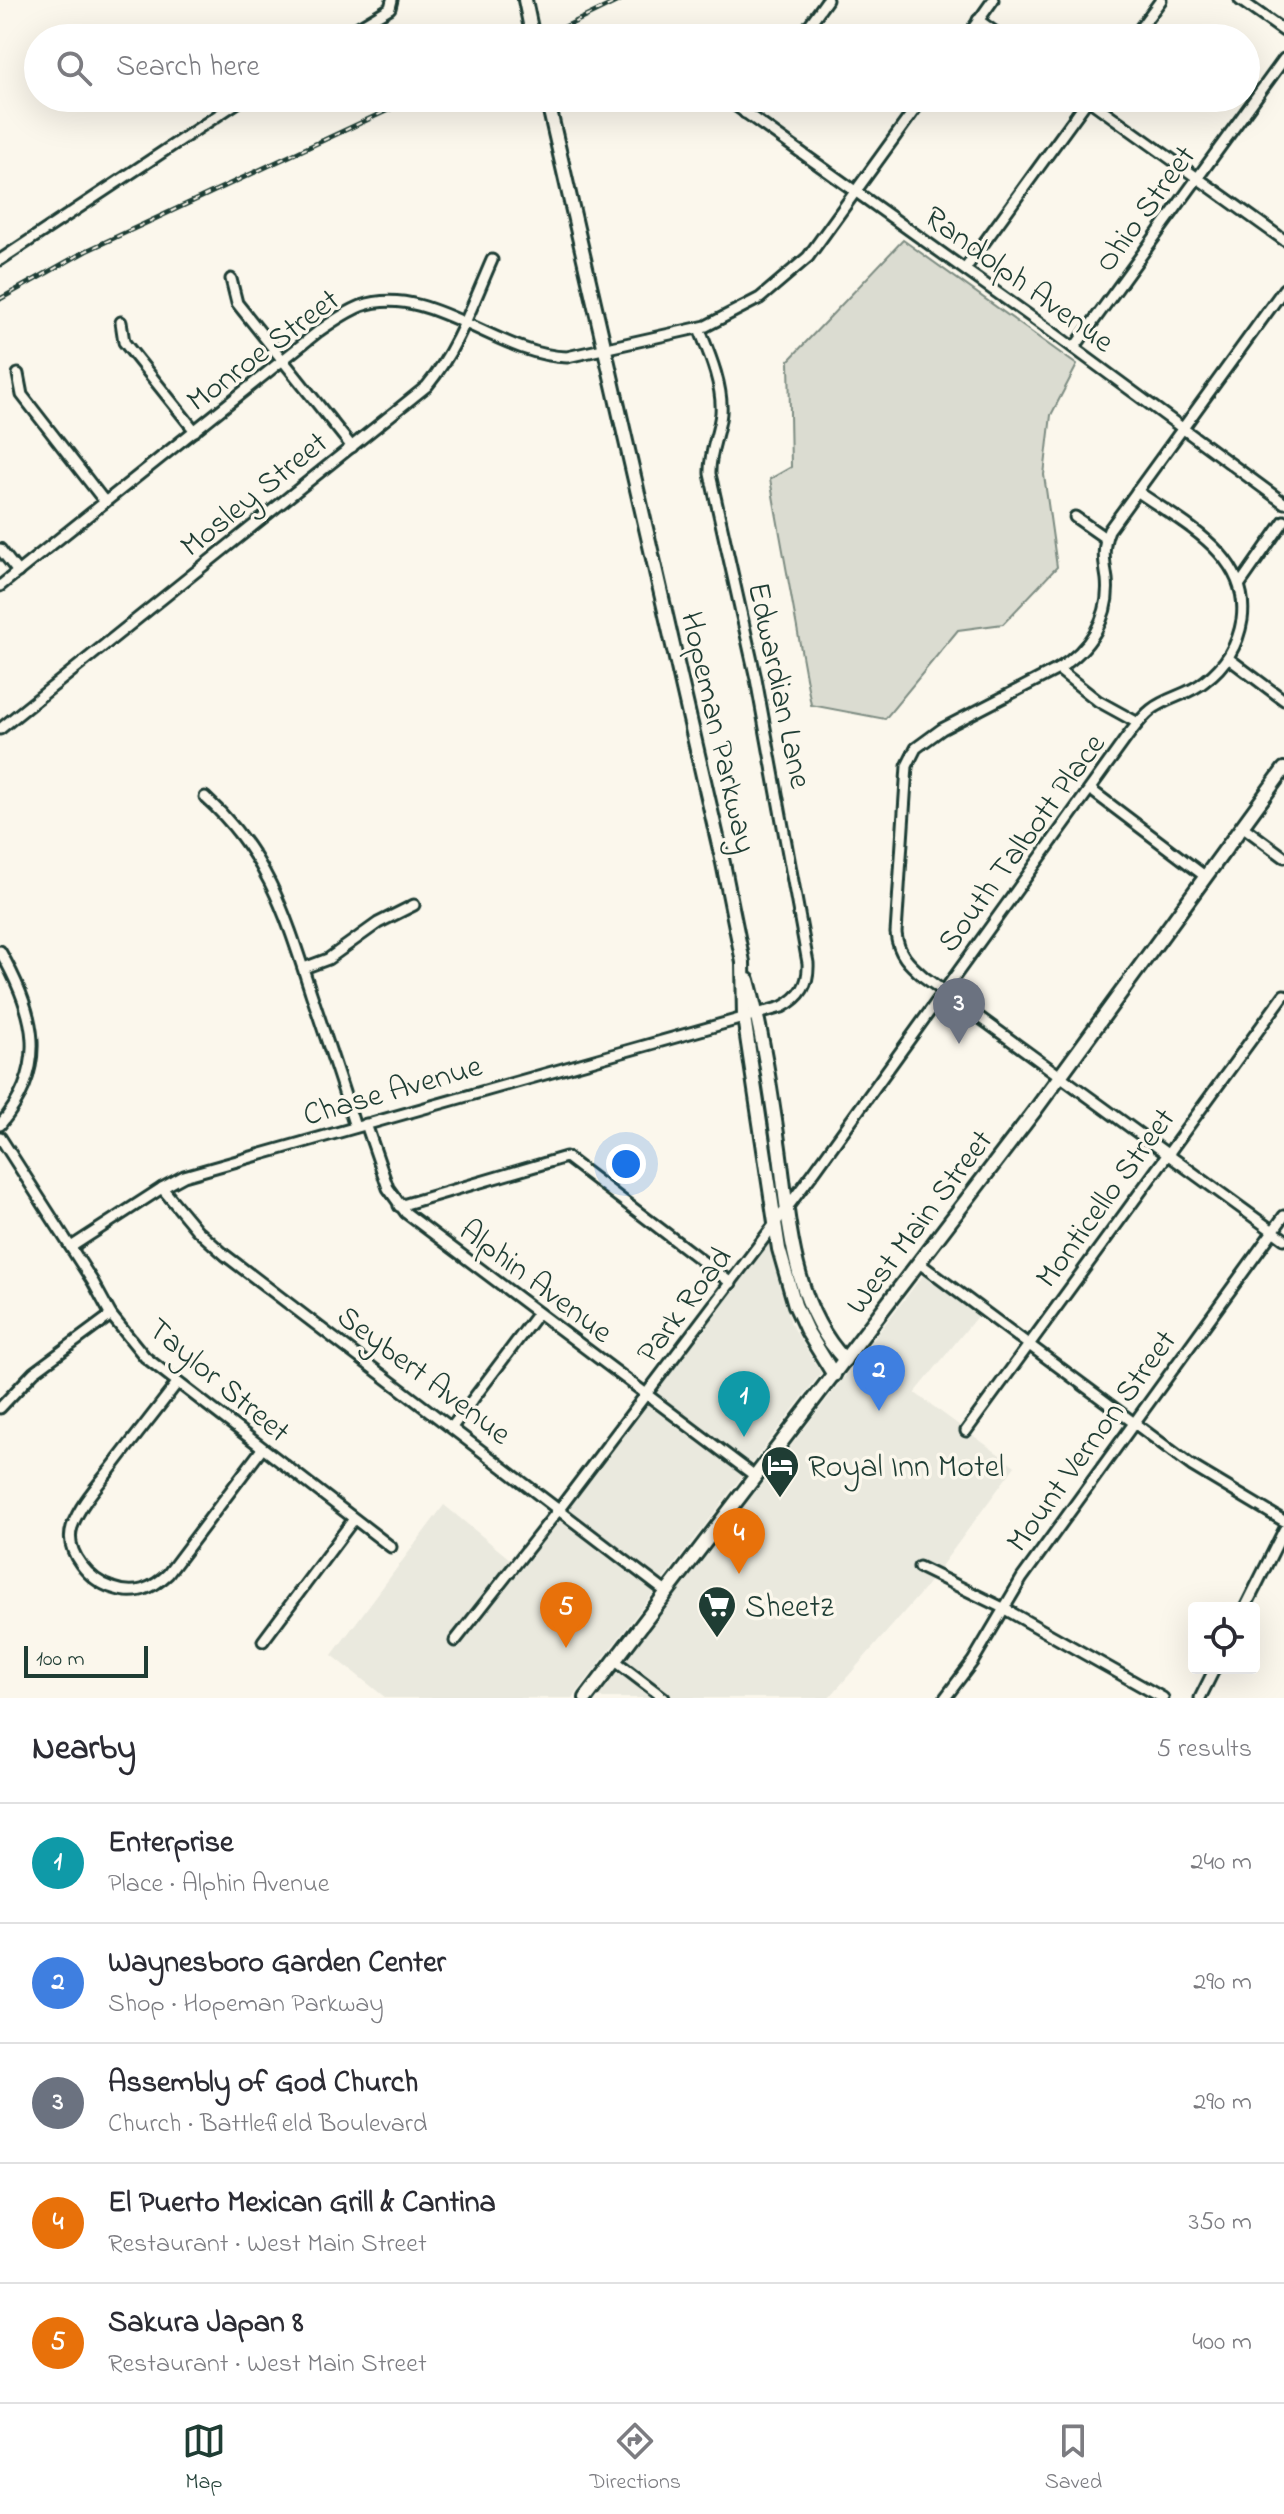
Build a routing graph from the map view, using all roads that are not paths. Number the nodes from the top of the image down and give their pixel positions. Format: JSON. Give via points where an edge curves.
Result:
{"nodes":[{"id":1,"x":392,"y":0,"type":"edge"},
{"id":2,"x":827,"y":0,"type":"edge"},
{"id":3,"x":993,"y":0,"type":"edge"},
{"id":4,"x":1161,"y":0,"type":"edge"},
{"id":5,"x":1240,"y":0,"type":"edge"},
{"id":6,"x":978,"y":20,"type":"junction"},
{"id":7,"x":363,"y":24,"type":"edge"},
{"id":8,"x":810,"y":24,"type":"edge"},
{"id":9,"x":975,"y":24,"type":"edge"},
{"id":10,"x":984,"y":24,"type":"edge"},
{"id":11,"x":1143,"y":24,"type":"edge"},
{"id":12,"x":1284,"y":31,"type":"edge"},
{"id":13,"x":1284,"y":59,"type":"edge"},
{"id":14,"x":1260,"y":92,"type":"edge"},
{"id":15,"x":223,"y":112,"type":"edge"},
{"id":16,"x":550,"y":112,"type":"edge"},
{"id":17,"x":913,"y":112,"type":"edge"},
{"id":18,"x":1079,"y":112,"type":"edge"},
{"id":19,"x":1106,"y":112,"type":"edge"},
{"id":20,"x":1245,"y":112,"type":"edge"},
{"id":21,"x":745,"y":113,"type":"edge"},
{"id":22,"x":1197,"y":178,"type":"junction"},
{"id":23,"x":856,"y":191,"type":"junction"},
{"id":24,"x":1284,"y":240,"type":"edge"},
{"id":25,"x":0,"y":260,"type":"edge"},
{"id":26,"x":492,"y":260,"type":"dead end"},
{"id":27,"x":965,"y":269,"type":"junction"},
{"id":28,"x":231,"y":279,"type":"dead end"},
{"id":29,"x":1284,"y":289,"type":"edge"},
{"id":30,"x":121,"y":322,"type":"dead end"},
{"id":31,"x":464,"y":323,"type":"junction"},
{"id":32,"x":699,"y":328,"type":"junction"},
{"id":33,"x":1074,"y":348,"type":"junction"},
{"id":34,"x":605,"y":350,"type":"junction"},
{"id":35,"x":284,"y":360,"type":"junction"},
{"id":36,"x":18,"y":374,"type":"dead end"},
{"id":37,"x":1183,"y":429,"type":"junction"},
{"id":38,"x":195,"y":431,"type":"junction"},
{"id":39,"x":352,"y":447,"type":"junction"},
{"id":40,"x":1137,"y":491,"type":"junction"},
{"id":41,"x":105,"y":502,"type":"junction"},
{"id":42,"x":1284,"y":503,"type":"edge"},
{"id":43,"x":1075,"y":517,"type":"dead end"},
{"id":44,"x":1284,"y":521,"type":"edge"},
{"id":45,"x":1105,"y":538,"type":"junction"},
{"id":46,"x":0,"y":549,"type":"edge"},
{"id":47,"x":18,"y":572,"type":"junction"},
{"id":48,"x":1240,"y":584,"type":"junction"},
{"id":49,"x":0,"y":586,"type":"edge"},
{"id":50,"x":1228,"y":658,"type":"junction"},
{"id":51,"x":1058,"y":669,"type":"junction"},
{"id":52,"x":1284,"y":700,"type":"edge"},
{"id":53,"x":1138,"y":723,"type":"junction"},
{"id":54,"x":0,"y":729,"type":"edge"},
{"id":55,"x":1284,"y":769,"type":"edge"},
{"id":56,"x":1091,"y":790,"type":"junction"},
{"id":57,"x":205,"y":797,"type":"dead end"},
{"id":58,"x":1242,"y":826,"type":"junction"},
{"id":59,"x":1284,"y":857,"type":"edge"},
{"id":60,"x":1206,"y":877,"type":"junction"},
{"id":61,"x":414,"y":905,"type":"dead end"},
{"id":62,"x":0,"y":951,"type":"edge"},
{"id":63,"x":304,"y":968,"type":"junction"},
{"id":64,"x":944,"y":991,"type":"junction"},
{"id":65,"x":1284,"y":995,"type":"edge"},
{"id":66,"x":751,"y":1015,"type":"junction"},
{"id":67,"x":1060,"y":1076,"type":"junction"},
{"id":68,"x":366,"y":1124,"type":"junction"},
{"id":69,"x":0,"y":1125,"type":"edge"},
{"id":70,"x":355,"y":1127,"type":"junction"},
{"id":71,"x":0,"y":1137,"type":"edge"},
{"id":72,"x":1167,"y":1154,"type":"junction"},
{"id":73,"x":162,"y":1188,"type":"junction"},
{"id":74,"x":399,"y":1206,"type":"junction"},
{"id":75,"x":787,"y":1209,"type":"junction"},
{"id":76,"x":1284,"y":1216,"type":"edge"},
{"id":77,"x":775,"y":1223,"type":"junction"},
{"id":78,"x":1274,"y":1231,"type":"junction"},
{"id":79,"x":1284,"y":1239,"type":"edge"},
{"id":80,"x":71,"y":1247,"type":"junction"},
{"id":81,"x":919,"y":1263,"type":"junction"},
{"id":82,"x":731,"y":1283,"type":"junction"},
{"id":83,"x":538,"y":1313,"type":"junction"},
{"id":84,"x":111,"y":1315,"type":"junction"},
{"id":85,"x":1030,"y":1344,"type":"junction"},
{"id":86,"x":845,"y":1360,"type":"junction"},
{"id":87,"x":834,"y":1375,"type":"junction"},
{"id":88,"x":177,"y":1383,"type":"junction"},
{"id":89,"x":646,"y":1395,"type":"junction"},
{"id":90,"x":0,"y":1408,"type":"edge"},
{"id":91,"x":1134,"y":1423,"type":"junction"},
{"id":92,"x":452,"y":1427,"type":"junction"},
{"id":93,"x":966,"y":1431,"type":"dead end"},
{"id":94,"x":262,"y":1449,"type":"junction"},
{"id":95,"x":755,"y":1476,"type":"junction"},
{"id":96,"x":560,"y":1508,"type":"junction"},
{"id":97,"x":354,"y":1519,"type":"junction"},
{"id":98,"x":1284,"y":1521,"type":"edge"},
{"id":99,"x":1284,"y":1530,"type":"edge"},
{"id":100,"x":391,"y":1547,"type":"dead end"},
{"id":101,"x":919,"y":1567,"type":"dead end"},
{"id":102,"x":666,"y":1592,"type":"junction"},
{"id":103,"x":1248,"y":1602,"type":"edge"},
{"id":104,"x":1003,"y":1608,"type":"junction"},
{"id":105,"x":263,"y":1641,"type":"dead end"},
{"id":106,"x":455,"y":1641,"type":"dead end"},
{"id":107,"x":614,"y":1660,"type":"junction"},
{"id":108,"x":1212,"y":1674,"type":"edge"},
{"id":109,"x":1142,"y":1693,"type":"edge"},
{"id":110,"x":586,"y":1698,"type":"edge"},
{"id":111,"x":664,"y":1698,"type":"edge"},
{"id":112,"x":945,"y":1698,"type":"edge"},
{"id":113,"x":1163,"y":1698,"type":"edge"},
{"id":114,"x":1200,"y":1698,"type":"edge"}],
"edges":[{"from":1,"to":7,"type":"street","via":[[390,8]]},
{"from":2,"to":8,"type":"street"},
{"from":3,"to":6,"type":"street"},
{"from":4,"to":11,"type":"street"},
{"from":5,"to":12,"type":"street"},
{"from":6,"to":9,"type":"street"},
{"from":6,"to":10,"type":"street"},
{"from":13,"to":14,"type":"street","name":"Ohio Street"},
{"from":15,"to":25,"type":"street"},
{"from":16,"to":34,"type":"main road","name":"Hopeman Parkway"},
{"from":17,"to":23,"type":"street","name":"Monroe Street"},
{"from":18,"to":27,"type":"street"},
{"from":19,"to":22,"type":"street"},
{"from":20,"to":22,"type":"street","name":"Ohio Street"},
{"from":21,"to":23,"type":"street","name":"Randolph Avenue"},
{"from":22,"to":24,"type":"street"},
{"from":22,"to":33,"type":"street","name":"Ohio Street"},
{"from":23,"to":27,"type":"street","name":"Randolph Avenue"},
{"from":23,"to":32,"type":"street","name":"Monroe Street","via":[[792,273],[735,313]]},
{"from":26,"to":31,"type":"street","name":"Mosley Street"},
{"from":27,"to":33,"type":"street","name":"Randolph Avenue"},
{"from":28,"to":35,"type":"street","via":[[237,303]]},
{"from":29,"to":37,"type":"street"},
{"from":30,"to":38,"type":"street","via":[[124,342]]},
{"from":31,"to":34,"type":"street","name":"Monroe Street","via":[[544,356]]},
{"from":31,"to":35,"type":"street","name":"Monroe Street","via":[[407,303],[370,304],[332,322]]},
{"from":31,"to":39,"type":"street","name":"Mosley Street","via":[[427,386]]},
{"from":32,"to":34,"type":"street","name":"Monroe Street"},
{"from":32,"to":66,"type":"street","name":"Edwardian Lane","via":[[721,403],[710,474],[756,679],[808,963],[807,983],[795,999]]},
{"from":33,"to":37,"type":"street","name":"Randolph Avenue"},
{"from":34,"to":66,"type":"main road","name":"Hopeman Parkway","via":[[672,635]]},
{"from":35,"to":38,"type":"street","name":"Monroe Street"},
{"from":35,"to":39,"type":"street"},
{"from":36,"to":41,"type":"street","via":[[22,395]]},
{"from":37,"to":40,"type":"street"},
{"from":37,"to":42,"type":"street","name":"Randolph Avenue"},
{"from":38,"to":41,"type":"street","name":"Monroe Street"},
{"from":39,"to":54,"type":"street","name":"Mosley Street"},
{"from":40,"to":45,"type":"street"},
{"from":40,"to":48,"type":"street","via":[[1216,549]]},
{"from":41,"to":47,"type":"street","name":"Monroe Street"},
{"from":43,"to":45,"type":"street"},
{"from":44,"to":48,"type":"street"},
{"from":45,"to":51,"type":"street","via":[[1107,595],[1101,621],[1088,645]]},
{"from":46,"to":47,"type":"street"},
{"from":47,"to":49,"type":"street","name":"Monroe Street"},
{"from":48,"to":50,"type":"street","via":[[1240,628]]},
{"from":50,"to":52,"type":"street"},
{"from":50,"to":53,"type":"street","name":"South Talbott Place","via":[[1201,684],[1152,708]]},
{"from":51,"to":53,"type":"street","via":[[1098,701]]},
{"from":51,"to":64,"type":"street","via":[[942,729],[911,757],[904,794],[897,942],[906,961]]},
{"from":53,"to":56,"type":"street","name":"South Talbott Place"},
{"from":55,"to":58,"type":"main road","name":"West Main Street"},
{"from":56,"to":60,"type":"street"},
{"from":56,"to":64,"type":"street","name":"South Talbott Place"},
{"from":57,"to":63,"type":"street","via":[[233,825],[267,874]]},
{"from":58,"to":59,"type":"street"},
{"from":58,"to":60,"type":"main road","name":"West Main Street"},
{"from":60,"to":67,"type":"main road","name":"West Main Street"},
{"from":61,"to":63,"type":"street","via":[[328,959]]},
{"from":62,"to":69,"type":"street","via":[[32,1022],[32,1058],[21,1095]]},
{"from":63,"to":70,"type":"street"},
{"from":64,"to":67,"type":"street"},
{"from":64,"to":75,"type":"street","name":"Park Road"},
{"from":65,"to":72,"type":"street","name":"Monticello Street"},
{"from":66,"to":68,"type":"street","name":"Chase Avenue"},
{"from":66,"to":75,"type":"main road"},
{"from":66,"to":77,"type":"main road"},
{"from":67,"to":72,"type":"street"},
{"from":67,"to":81,"type":"main road","name":"West Main Street"},
{"from":68,"to":70,"type":"street","name":"Chase Avenue"},
{"from":68,"to":74,"type":"street","name":"Alphin Avenue"},
{"from":70,"to":73,"type":"street","name":"Chase Avenue","via":[[202,1170]]},
{"from":71,"to":80,"type":"street","name":"Taylor Street"},
{"from":72,"to":78,"type":"street"},
{"from":72,"to":85,"type":"street","name":"Monticello Street"},
{"from":73,"to":80,"type":"street","name":"Chase Avenue"},
{"from":73,"to":92,"type":"street","name":"Seybert Avenue","via":[[225,1255]]},
{"from":74,"to":82,"type":"street","via":[[566,1157]]},
{"from":74,"to":83,"type":"street","name":"Alphin Avenue"},
{"from":75,"to":77,"type":"street","name":"Park Road"},
{"from":75,"to":86,"type":"main road","via":[[808,1297],[829,1343]]},
{"from":76,"to":78,"type":"street","name":"Mount Vernon Street"},
{"from":77,"to":82,"type":"street","name":"Park Road"},
{"from":77,"to":87,"type":"main road","via":[[795,1305]]},
{"from":78,"to":79,"type":"street"},
{"from":78,"to":91,"type":"street","name":"Mount Vernon Street"},
{"from":80,"to":84,"type":"street","name":"Taylor Street"},
{"from":81,"to":85,"type":"street"},
{"from":81,"to":86,"type":"main road","name":"West Main Street"},
{"from":82,"to":89,"type":"street","name":"Park Road"},
{"from":83,"to":89,"type":"street","name":"Alphin Avenue"},
{"from":83,"to":92,"type":"street"},
{"from":84,"to":88,"type":"street","name":"Taylor Street","via":[[145,1357]]},
{"from":84,"to":90,"type":"street","via":[[34,1372]]},
{"from":85,"to":91,"type":"street"},
{"from":85,"to":93,"type":"street","name":"Monticello Street"},
{"from":86,"to":87,"type":"main road","name":"West Main Street"},
{"from":87,"to":95,"type":"main road","name":"West Main Street"},
{"from":88,"to":94,"type":"street","name":"Taylor Street"},
{"from":88,"to":94,"type":"street","via":[[71,1528],[79,1563],[96,1579],[133,1592],[153,1588]]},
{"from":89,"to":95,"type":"street","name":"Alphin Avenue"},
{"from":89,"to":96,"type":"street","name":"Park Road"},
{"from":91,"to":98,"type":"street","via":[[1192,1466]]},
{"from":91,"to":104,"type":"street","name":"Mount Vernon Street"},
{"from":92,"to":96,"type":"street","name":"Seybert Avenue"},
{"from":94,"to":97,"type":"street","name":"Taylor Street"},
{"from":95,"to":102,"type":"main road","name":"West Main Street"},
{"from":96,"to":102,"type":"street","name":"Seybert Avenue"},
{"from":96,"to":106,"type":"street","name":"Park Road"},
{"from":97,"to":100,"type":"street","name":"Taylor Street"},
{"from":97,"to":105,"type":"street"},
{"from":99,"to":103,"type":"street"},
{"from":101,"to":104,"type":"street"},
{"from":102,"to":107,"type":"main road","name":"West Main Street"},
{"from":104,"to":109,"type":"street"},
{"from":104,"to":112,"type":"street","name":"Mount Vernon Street"},
{"from":107,"to":110,"type":"main road","name":"West Main Street"},
{"from":107,"to":111,"type":"street"},
{"from":108,"to":114,"type":"street"},
{"from":109,"to":113,"type":"street"}]}
